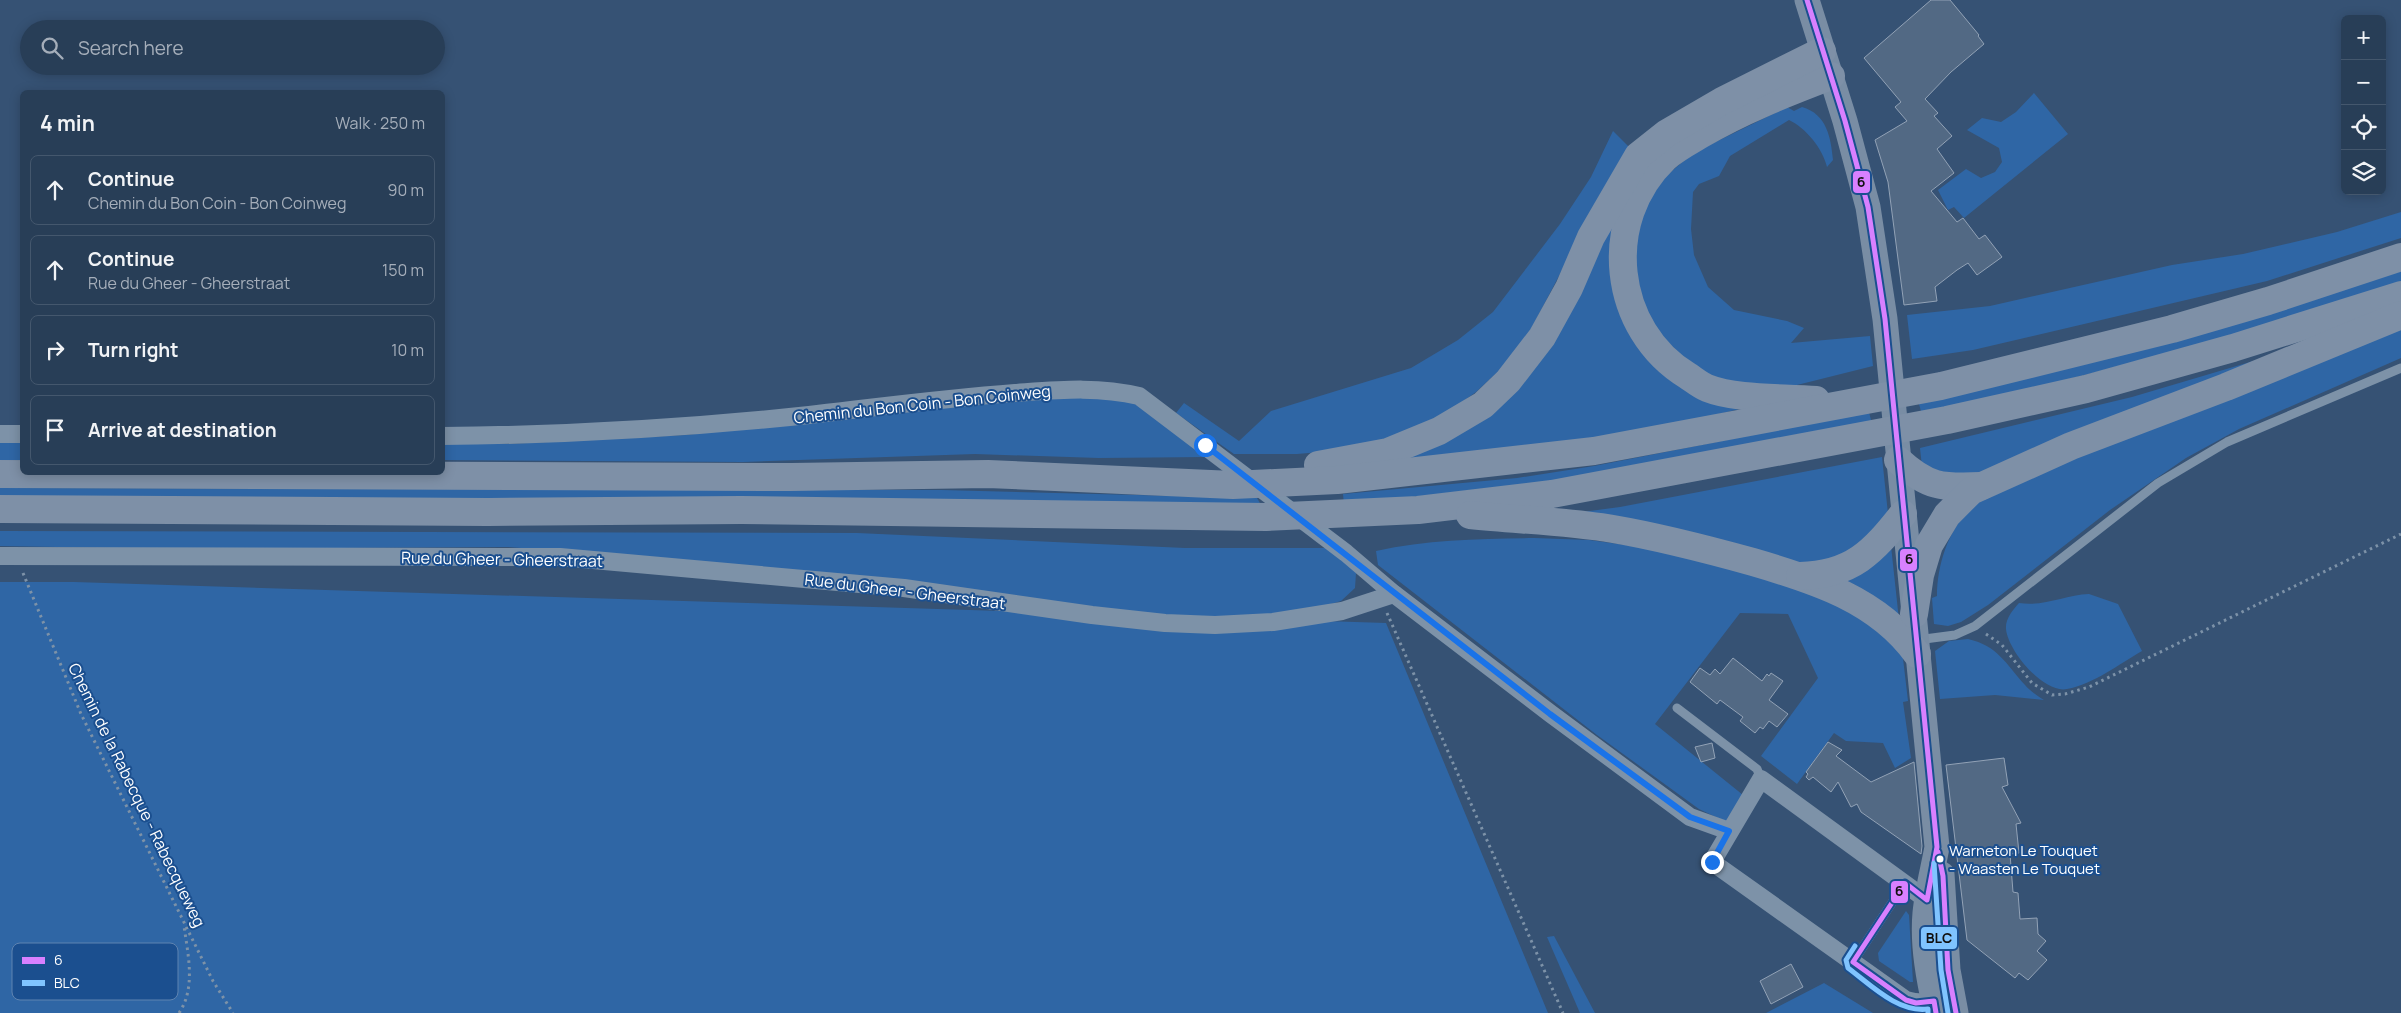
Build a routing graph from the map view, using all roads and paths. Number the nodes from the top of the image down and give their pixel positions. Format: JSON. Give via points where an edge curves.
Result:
{"nodes":[{"id":1,"x":1807,"y":0,"type":"edge"},
{"id":2,"x":1822,"y":51,"type":"junction"},
{"id":3,"x":1830,"y":76,"type":"junction"},
{"id":4,"x":2401,"y":257,"type":"edge"},
{"id":5,"x":2401,"y":295,"type":"edge"},
{"id":6,"x":2401,"y":315,"type":"edge"},
{"id":7,"x":2401,"y":368,"type":"edge"},
{"id":8,"x":1852,"y":403,"type":"junction"},
{"id":9,"x":0,"y":434,"type":"edge"},
{"id":10,"x":20,"y":434,"type":"edge"},
{"id":11,"x":445,"y":436,"type":"edge"},
{"id":12,"x":1898,"y":460,"type":"junction"},
{"id":13,"x":1327,"y":473,"type":"junction"},
{"id":14,"x":0,"y":474,"type":"edge"},
{"id":15,"x":20,"y":474,"type":"edge"},
{"id":16,"x":276,"y":475,"type":"edge"},
{"id":17,"x":1981,"y":486,"type":"junction"},
{"id":18,"x":0,"y":509,"type":"edge"},
{"id":19,"x":1418,"y":510,"type":"junction"},
{"id":20,"x":1903,"y":514,"type":"junction"},
{"id":21,"x":2401,"y":534,"type":"edge"},
{"id":22,"x":8,"y":556,"type":"edge"},
{"id":23,"x":1799,"y":576,"type":"junction"},
{"id":24,"x":1387,"y":596,"type":"junction"},
{"id":25,"x":1975,"y":626,"type":"junction"},
{"id":26,"x":1916,"y":636,"type":"junction"},
{"id":27,"x":1677,"y":708,"type":"dead end"},
{"id":28,"x":1762,"y":779,"type":"junction"},
{"id":29,"x":1729,"y":831,"type":"junction"},
{"id":30,"x":1939,"y":855,"type":"junction"},
{"id":31,"x":1905,"y":884,"type":"junction"},
{"id":32,"x":1927,"y":900,"type":"junction"},
{"id":33,"x":184,"y":923,"type":"junction"},
{"id":34,"x":1853,"y":962,"type":"junction"},
{"id":35,"x":1940,"y":1001,"type":"edge"},
{"id":36,"x":179,"y":1013,"type":"edge"},
{"id":37,"x":233,"y":1013,"type":"edge"},
{"id":38,"x":1563,"y":1013,"type":"edge"},
{"id":39,"x":1956,"y":1013,"type":"edge"}],
"edges":[{"from":1,"to":2,"type":"main road"},
{"from":2,"to":3,"type":"main road"},
{"from":2,"to":13,"type":"highway","via":[[1722,101],[1667,133],[1638,156],[1591,237],[1569,288],[1542,337],[1508,381],[1483,405],[1439,431]]},
{"from":3,"to":8,"type":"highway","via":[[1718,125],[1665,158],[1644,184],[1631,208],[1624,238],[1623,268],[1629,305],[1646,338],[1671,366],[1707,388],[1749,396]]},
{"from":3,"to":12,"type":"main road","via":[[1868,207],[1885,318]]},
{"from":4,"to":8,"type":"highway","via":[[2172,329],[1941,386]]},
{"from":5,"to":19,"type":"highway","via":[[2233,348],[2104,384],[1947,420],[1552,494]]},
{"from":6,"to":17,"type":"highway","via":[[2071,446]]},
{"from":7,"to":25,"type":"lane","via":[[2227,442],[2167,478]]},
{"from":8,"to":13,"type":"highway","via":[[1594,451]]},
{"from":9,"to":10,"type":"street"},
{"from":11,"to":24,"type":"street","name":"Chemin du Bon Coin - Bon Coinweg","via":[[636,431],[953,398],[1073,389],[1113,390],[1140,396],[1346,553]]},
{"from":12,"to":17,"type":"highway","via":[[1916,476],[1937,484]]},
{"from":12,"to":20,"type":"main road"},
{"from":13,"to":16,"type":"highway","via":[[1266,484],[1232,485],[988,474],[827,477]]},
{"from":14,"to":15,"type":"highway"},
{"from":17,"to":26,"type":"highway","via":[[1971,491],[1947,515],[1929,545],[1920,575]]},
{"from":18,"to":19,"type":"highway","via":[[741,510],[1266,517]]},
{"from":19,"to":23,"type":"highway","via":[[1611,529],[1694,545]]},
{"from":20,"to":23,"type":"highway","via":[[1859,562],[1836,572]]},
{"from":20,"to":26,"type":"main road"},
{"from":21,"to":25,"type":"path","via":[[2089,687],[2065,694],[2052,694],[2032,683],[2002,645]]},
{"from":22,"to":24,"type":"street","name":"Rue du Gheer - Gheerstraat","via":[[560,557],[904,588],[1102,616],[1215,625],[1273,622],[1342,611]]},
{"from":22,"to":33,"type":"path","name":"Chemin de la Rabecque - Rabecqueweg"},
{"from":23,"to":26,"type":"highway","via":[[1846,596],[1896,628]]},
{"from":24,"to":29,"type":"street","via":[[1690,817]]},
{"from":24,"to":38,"type":"path"},
{"from":25,"to":26,"type":"lane","via":[[1955,635]]},
{"from":26,"to":30,"type":"main road"},
{"from":27,"to":28,"type":"lane","via":[[1757,769]]},
{"from":28,"to":29,"type":"street"},
{"from":28,"to":31,"type":"street"},
{"from":29,"to":34,"type":"street","via":[[1712,862]]},
{"from":30,"to":32,"type":"main road"},
{"from":30,"to":35,"type":"main road"},
{"from":31,"to":32,"type":"street"},
{"from":31,"to":34,"type":"lane"},
{"from":32,"to":35,"type":"main road","via":[[1925,943]]},
{"from":33,"to":36,"type":"path","via":[[190,977],[186,1003]]},
{"from":33,"to":37,"type":"path","name":"Chemin de la Rabecque - Rabecqueweg","via":[[212,981]]},
{"from":34,"to":35,"type":"street","via":[[1906,1000],[1916,1003]]},
{"from":35,"to":39,"type":"main road"}]}
